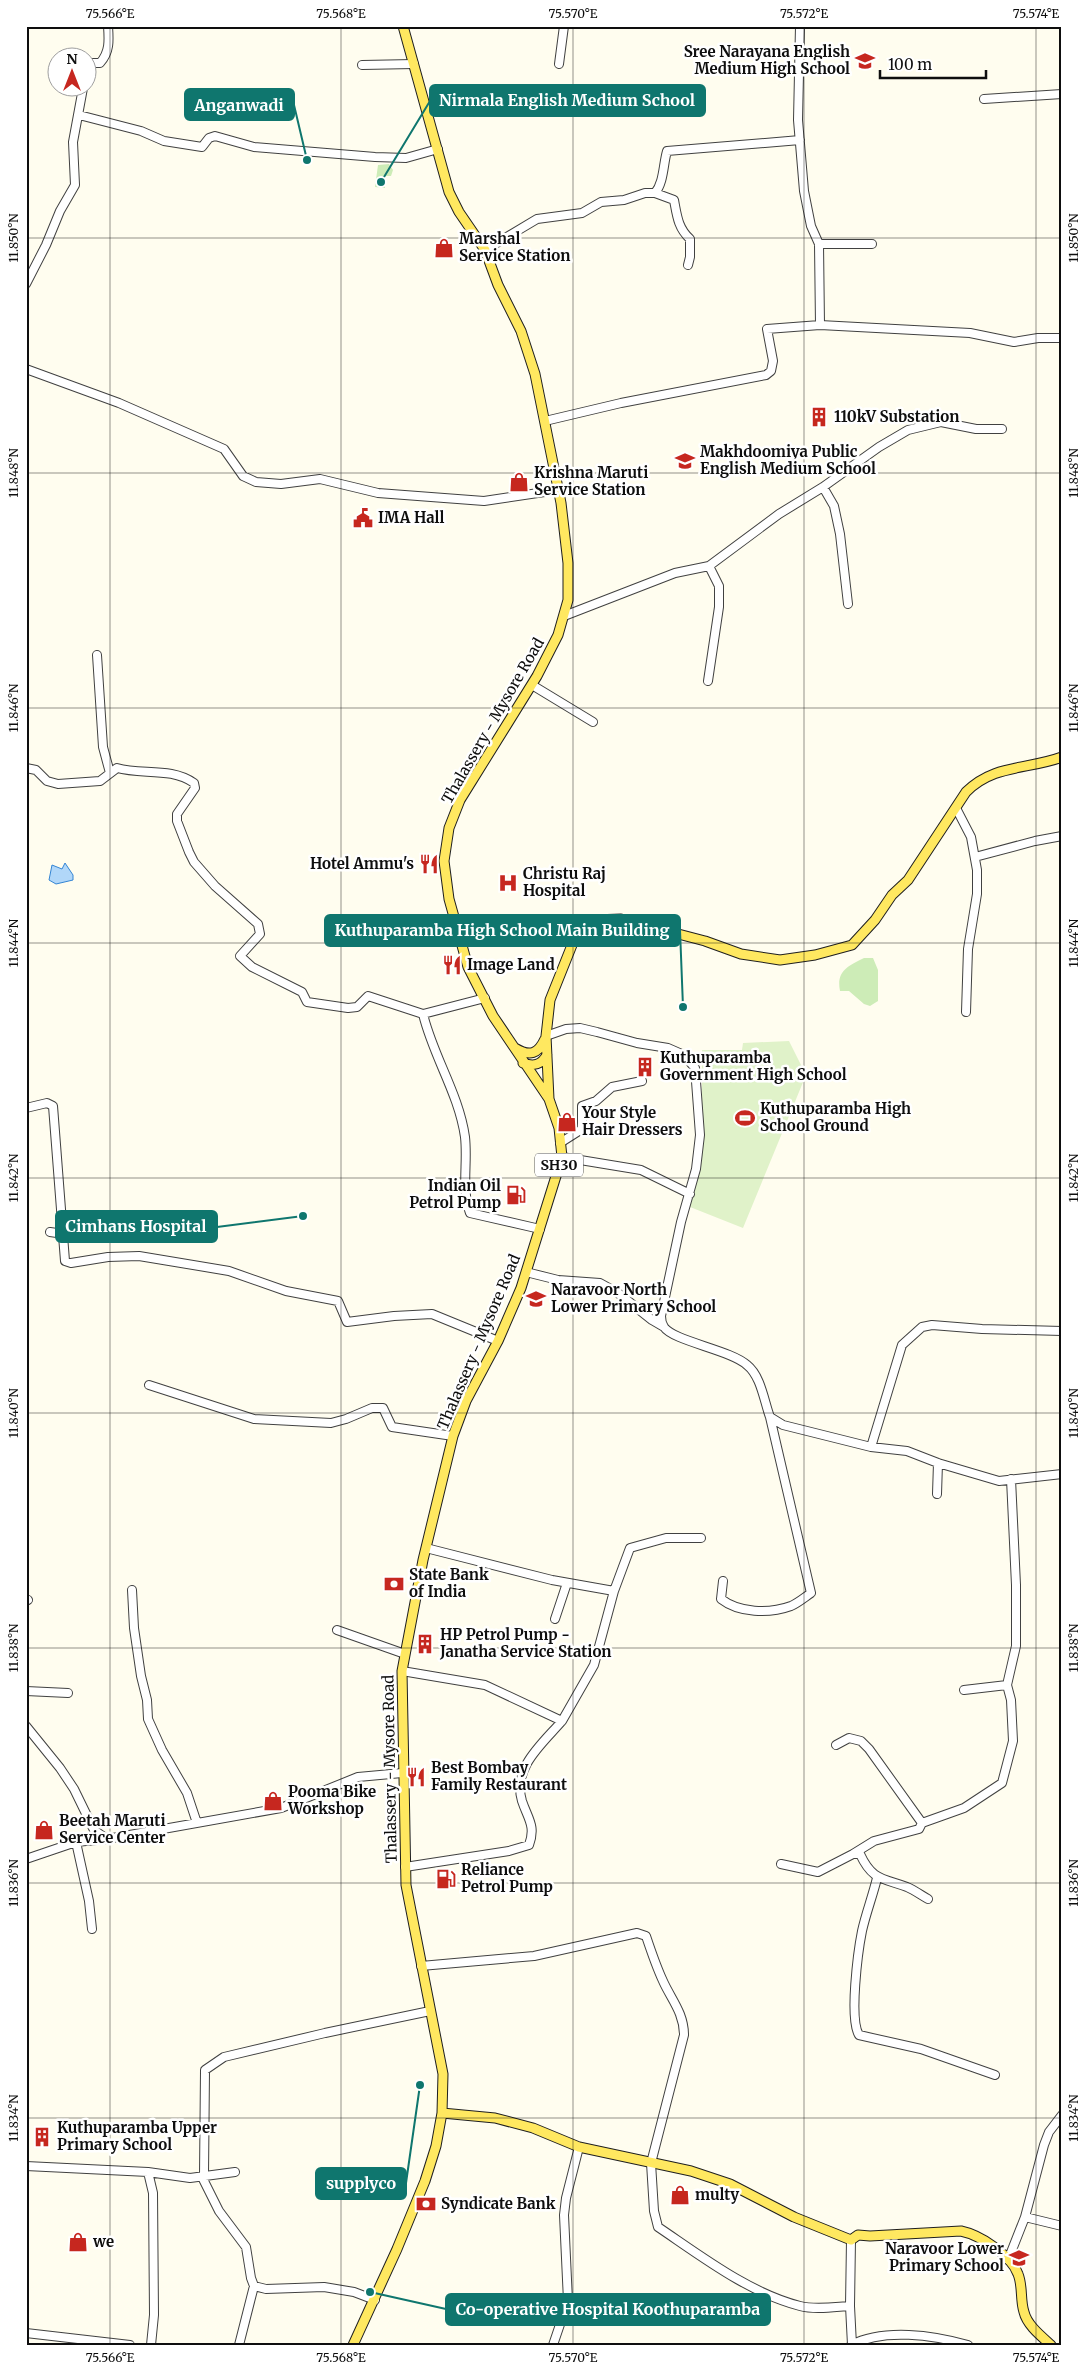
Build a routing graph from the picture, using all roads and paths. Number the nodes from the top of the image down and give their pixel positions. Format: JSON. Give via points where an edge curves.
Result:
{"nodes":[{"id":1,"x":108,"y":26,"type":"edge"},
{"id":2,"x":403,"y":26,"type":"edge"},
{"id":3,"x":564,"y":26,"type":"edge"},
{"id":4,"x":800,"y":26,"type":"edge"},
{"id":5,"x":98,"y":63,"type":"edge"},
{"id":6,"x":414,"y":64,"type":"junction"},
{"id":7,"x":559,"y":64,"type":"dead end"},
{"id":8,"x":362,"y":66,"type":"dead end"},
{"id":9,"x":1062,"y":94,"type":"edge"},
{"id":10,"x":82,"y":98,"type":"edge"},
{"id":11,"x":984,"y":99,"type":"dead end"},
{"id":12,"x":79,"y":115,"type":"junction"},
{"id":13,"x":800,"y":140,"type":"junction"},
{"id":14,"x":438,"y":149,"type":"junction"},
{"id":15,"x":655,"y":193,"type":"junction"},
{"id":16,"x":819,"y":244,"type":"junction"},
{"id":17,"x":872,"y":244,"type":"dead end"},
{"id":18,"x":485,"y":250,"type":"junction"},
{"id":19,"x":688,"y":265,"type":"dead end"},
{"id":20,"x":26,"y":284,"type":"edge"},
{"id":21,"x":820,"y":325,"type":"junction"},
{"id":22,"x":1062,"y":338,"type":"edge"},
{"id":23,"x":26,"y":369,"type":"edge"},
{"id":24,"x":545,"y":421,"type":"junction"},
{"id":25,"x":1002,"y":429,"type":"dead end"},
{"id":26,"x":823,"y":487,"type":"junction"},
{"id":27,"x":558,"y":490,"type":"junction"},
{"id":28,"x":709,"y":566,"type":"junction"},
{"id":29,"x":848,"y":604,"type":"dead end"},
{"id":30,"x":564,"y":616,"type":"junction"},
{"id":31,"x":97,"y":655,"type":"dead end"},
{"id":32,"x":708,"y":681,"type":"dead end"},
{"id":33,"x":532,"y":685,"type":"junction"},
{"id":34,"x":593,"y":722,"type":"dead end"},
{"id":35,"x":1062,"y":757,"type":"edge"},
{"id":36,"x":26,"y":768,"type":"edge"},
{"id":37,"x":110,"y":773,"type":"junction"},
{"id":38,"x":956,"y":808,"type":"junction"},
{"id":39,"x":1062,"y":836,"type":"edge"},
{"id":40,"x":975,"y":858,"type":"junction"},
{"id":41,"x":484,"y":998,"type":"junction"},
{"id":42,"x":966,"y":1012,"type":"dead end"},
{"id":43,"x":423,"y":1014,"type":"junction"},
{"id":44,"x":546,"y":1036,"type":"junction"},
{"id":45,"x":513,"y":1047,"type":"junction"},
{"id":46,"x":547,"y":1055,"type":"junction"},
{"id":47,"x":524,"y":1063,"type":"junction"},
{"id":48,"x":642,"y":1081,"type":"dead end"},
{"id":49,"x":548,"y":1099,"type":"junction"},
{"id":50,"x":26,"y":1108,"type":"edge"},
{"id":51,"x":560,"y":1143,"type":"junction"},
{"id":52,"x":562,"y":1157,"type":"junction"},
{"id":53,"x":690,"y":1194,"type":"junction"},
{"id":54,"x":540,"y":1229,"type":"junction"},
{"id":55,"x":50,"y":1232,"type":"dead end"},
{"id":56,"x":64,"y":1234,"type":"junction"},
{"id":57,"x":526,"y":1272,"type":"junction"},
{"id":58,"x":664,"y":1327,"type":"junction"},
{"id":59,"x":1062,"y":1331,"type":"edge"},
{"id":60,"x":498,"y":1341,"type":"junction"},
{"id":61,"x":149,"y":1385,"type":"dead end"},
{"id":62,"x":770,"y":1417,"type":"junction"},
{"id":63,"x":453,"y":1436,"type":"junction"},
{"id":64,"x":871,"y":1446,"type":"junction"},
{"id":65,"x":938,"y":1463,"type":"junction"},
{"id":66,"x":1062,"y":1474,"type":"edge"},
{"id":67,"x":1011,"y":1479,"type":"junction"},
{"id":68,"x":937,"y":1494,"type":"dead end"},
{"id":69,"x":701,"y":1538,"type":"dead end"},
{"id":70,"x":426,"y":1548,"type":"junction"},
{"id":71,"x":723,"y":1581,"type":"dead end"},
{"id":72,"x":566,"y":1583,"type":"junction"},
{"id":73,"x":132,"y":1590,"type":"dead end"},
{"id":74,"x":614,"y":1592,"type":"junction"},
{"id":75,"x":555,"y":1619,"type":"dead end"},
{"id":76,"x":337,"y":1630,"type":"dead end"},
{"id":77,"x":405,"y":1654,"type":"junction"},
{"id":78,"x":402,"y":1670,"type":"junction"},
{"id":79,"x":1007,"y":1685,"type":"junction"},
{"id":80,"x":964,"y":1690,"type":"dead end"},
{"id":81,"x":26,"y":1691,"type":"edge"},
{"id":82,"x":68,"y":1693,"type":"dead end"},
{"id":83,"x":562,"y":1721,"type":"junction"},
{"id":84,"x":26,"y":1726,"type":"edge"},
{"id":85,"x":836,"y":1745,"type":"dead end"},
{"id":86,"x":402,"y":1774,"type":"junction"},
{"id":87,"x":922,"y":1823,"type":"junction"},
{"id":88,"x":198,"y":1824,"type":"junction"},
{"id":89,"x":107,"y":1839,"type":"junction"},
{"id":90,"x":76,"y":1842,"type":"junction"},
{"id":91,"x":853,"y":1854,"type":"junction"},
{"id":92,"x":26,"y":1859,"type":"edge"},
{"id":93,"x":781,"y":1864,"type":"dead end"},
{"id":94,"x":405,"y":1867,"type":"junction"},
{"id":95,"x":877,"y":1878,"type":"junction"},
{"id":96,"x":928,"y":1899,"type":"dead end"},
{"id":97,"x":92,"y":1929,"type":"dead end"},
{"id":98,"x":421,"y":1966,"type":"junction"},
{"id":99,"x":430,"y":2011,"type":"junction"},
{"id":100,"x":995,"y":2075,"type":"dead end"},
{"id":101,"x":442,"y":2114,"type":"junction"},
{"id":102,"x":1062,"y":2115,"type":"edge"},
{"id":103,"x":579,"y":2147,"type":"junction"},
{"id":104,"x":651,"y":2163,"type":"junction"},
{"id":105,"x":26,"y":2166,"type":"edge"},
{"id":106,"x":148,"y":2172,"type":"junction"},
{"id":107,"x":235,"y":2172,"type":"dead end"},
{"id":108,"x":203,"y":2176,"type":"junction"},
{"id":109,"x":1025,"y":2217,"type":"junction"},
{"id":110,"x":1062,"y":2226,"type":"edge"},
{"id":111,"x":851,"y":2240,"type":"junction"},
{"id":112,"x":1008,"y":2260,"type":"junction"},
{"id":113,"x":254,"y":2286,"type":"junction"},
{"id":114,"x":375,"y":2300,"type":"junction"},
{"id":115,"x":850,"y":2306,"type":"junction"},
{"id":116,"x":26,"y":2333,"type":"edge"},
{"id":117,"x":1045,"y":2343,"type":"edge"},
{"id":118,"x":130,"y":2345,"type":"edge"},
{"id":119,"x":151,"y":2345,"type":"edge"},
{"id":120,"x":239,"y":2345,"type":"edge"},
{"id":121,"x":353,"y":2345,"type":"edge"},
{"id":122,"x":553,"y":2345,"type":"edge"},
{"id":123,"x":851,"y":2345,"type":"edge"},
{"id":124,"x":968,"y":2345,"type":"edge"}],
"edges":[{"from":1,"to":5,"type":"street","via":[[109,44],[105,57]]},
{"from":2,"to":6,"type":"main road","name":"Thalassery - Mysore Road","number":"SH30"},
{"from":3,"to":7,"type":"street"},
{"from":4,"to":13,"type":"street"},
{"from":6,"to":8,"type":"street"},
{"from":6,"to":14,"type":"main road","name":"Thalassery - Mysore Road","number":"SH30"},
{"from":9,"to":11,"type":"street"},
{"from":10,"to":12,"type":"street"},
{"from":12,"to":14,"type":"street","via":[[141,131],[164,141],[202,147],[215,136],[254,147],[375,157],[406,158]]},
{"from":12,"to":20,"type":"street","via":[[73,142],[75,185]]},
{"from":13,"to":15,"type":"street","via":[[667,151],[662,185]]},
{"from":13,"to":16,"type":"street","via":[[804,191],[811,226]]},
{"from":14,"to":18,"type":"main road","name":"Thalassery - Mysore Road","number":"SH30","via":[[449,192]]},
{"from":15,"to":18,"type":"street","via":[[601,202],[575,214],[537,219]]},
{"from":15,"to":19,"type":"street","via":[[674,200],[676,218],[690,239]]},
{"from":16,"to":17,"type":"street"},
{"from":16,"to":21,"type":"street"},
{"from":18,"to":24,"type":"main road","name":"Thalassery - Mysore Road","number":"SH30","via":[[521,331]]},
{"from":21,"to":22,"type":"street","via":[[970,333],[1014,342]]},
{"from":21,"to":24,"type":"street","via":[[767,329],[773,361],[771,371],[766,375]]},
{"from":23,"to":27,"type":"street","via":[[119,403],[224,449],[243,476],[256,482],[281,484],[320,479],[378,493],[484,500]]},
{"from":24,"to":27,"type":"main road","name":"Thalassery - Mysore Road","number":"SH30"},
{"from":25,"to":26,"type":"street","via":[[976,429],[940,422],[908,430]]},
{"from":26,"to":28,"type":"street","via":[[779,514]]},
{"from":26,"to":29,"type":"street","via":[[834,506],[840,534]]},
{"from":27,"to":30,"type":"main road","name":"Thalassery - Mysore Road","number":"SH30","via":[[568,563],[568,600]]},
{"from":28,"to":30,"type":"street","via":[[675,573]]},
{"from":28,"to":32,"type":"street","via":[[719,586],[719,607]]},
{"from":30,"to":33,"type":"main road","name":"Thalassery - Mysore Road","number":"SH30","via":[[558,635]]},
{"from":31,"to":37,"type":"street","via":[[103,748]]},
{"from":33,"to":34,"type":"street"},
{"from":33,"to":41,"type":"main road","name":"Thalassery - Mysore Road","number":"SH30","via":[[460,800],[444,861],[449,899],[468,967]]},
{"from":35,"to":38,"type":"main road","via":[[1001,771],[979,780]]},
{"from":36,"to":37,"type":"street","via":[[36,770],[47,781],[58,784],[100,781]]},
{"from":37,"to":43,"type":"street","via":[[115,768],[135,772],[144,770],[179,775],[194,783],[195,788],[177,814],[177,822],[194,862],[215,886],[258,924],[260,934],[240,954],[252,968],[293,986],[302,992],[307,1002],[348,1008],[357,1007],[368,996]]},
{"from":38,"to":40,"type":"street","via":[[971,837]]},
{"from":38,"to":44,"type":"main road","via":[[908,880],[852,945],[815,956],[780,960],[741,954],[621,919],[594,920],[574,940],[560,971],[550,1000]]},
{"from":39,"to":40,"type":"street"},
{"from":40,"to":42,"type":"street","via":[[977,894],[968,949]]},
{"from":41,"to":43,"type":"street"},
{"from":41,"to":45,"type":"main road","name":"Thalassery - Mysore Road","number":"SH30"},
{"from":43,"to":54,"type":"street","via":[[429,1038],[456,1104],[464,1137],[465,1199],[470,1213]]},
{"from":44,"to":45,"type":"main road","via":[[539,1050],[532,1054]]},
{"from":44,"to":46,"type":"main road"},
{"from":44,"to":53,"type":"street","via":[[580,1028],[637,1044],[668,1048],[684,1055],[695,1068],[700,1135]]},
{"from":45,"to":47,"type":"main road","name":"Thalassery - Mysore Road","number":"SH30"},
{"from":46,"to":47,"type":"main road","via":[[539,1064]]},
{"from":46,"to":49,"type":"main road"},
{"from":47,"to":49,"type":"main road","name":"Thalassery - Mysore Road","number":"SH30"},
{"from":48,"to":51,"type":"street","via":[[612,1087],[596,1101],[582,1106],[582,1129]]},
{"from":49,"to":51,"type":"main road","name":"Thalassery - Mysore Road","number":"SH30"},
{"from":50,"to":56,"type":"street","via":[[47,1103],[53,1106]]},
{"from":51,"to":52,"type":"main road","name":"Thalassery - Mysore Road","number":"SH30"},
{"from":52,"to":53,"type":"street","via":[[641,1170]]},
{"from":52,"to":54,"type":"main road","name":"Thalassery - Mysore Road","number":"SH30"},
{"from":53,"to":58,"type":"street","via":[[662,1302]]},
{"from":54,"to":57,"type":"main road","name":"Thalassery - Mysore Road","number":"SH30"},
{"from":55,"to":56,"type":"street"},
{"from":56,"to":60,"type":"street","via":[[65,1261],[71,1263],[139,1256],[229,1270],[286,1291],[338,1301],[347,1322],[432,1314]]},
{"from":57,"to":58,"type":"street","via":[[558,1280],[592,1281],[608,1286]]},
{"from":57,"to":60,"type":"main road","name":"Thalassery - Mysore Road","number":"SH30"},
{"from":58,"to":62,"type":"street","via":[[747,1365],[757,1377]]},
{"from":59,"to":64,"type":"street","via":[[922,1327],[902,1345]]},
{"from":60,"to":63,"type":"main road","name":"Thalassery - Mysore Road","number":"SH30","via":[[466,1401]]},
{"from":61,"to":63,"type":"street","via":[[254,1419],[331,1423],[372,1408],[384,1408],[392,1427]]},
{"from":62,"to":64,"type":"street","via":[[783,1425]]},
{"from":62,"to":71,"type":"street","via":[[811,1593],[792,1606],[749,1611],[731,1607],[721,1599]]},
{"from":63,"to":70,"type":"main road","name":"Thalassery - Mysore Road","number":"SH30"},
{"from":64,"to":65,"type":"street","via":[[907,1450]]},
{"from":65,"to":67,"type":"street","via":[[999,1481]]},
{"from":65,"to":68,"type":"street"},
{"from":66,"to":67,"type":"street"},
{"from":67,"to":79,"type":"street","via":[[1016,1646]]},
{"from":69,"to":74,"type":"street","via":[[666,1538],[630,1548]]},
{"from":70,"to":72,"type":"street"},
{"from":70,"to":77,"type":"main road","name":"Thalassery - Mysore Road","number":"SH30"},
{"from":72,"to":74,"type":"street"},
{"from":72,"to":75,"type":"street"},
{"from":73,"to":88,"type":"street","via":[[134,1628],[148,1719],[187,1792]]},
{"from":74,"to":83,"type":"street","via":[[594,1666]]},
{"from":76,"to":77,"type":"street"},
{"from":77,"to":78,"type":"main road","name":"Thalassery - Mysore Road","number":"SH30"},
{"from":78,"to":83,"type":"street","via":[[484,1684]]},
{"from":78,"to":86,"type":"main road","name":"Thalassery - Mysore Road","number":"SH30"},
{"from":79,"to":80,"type":"street"},
{"from":79,"to":87,"type":"street","via":[[1012,1700],[1013,1741],[1002,1783],[964,1808]]},
{"from":81,"to":82,"type":"street"},
{"from":83,"to":94,"type":"street","via":[[525,1764],[520,1779],[522,1799],[533,1834],[529,1845]]},
{"from":84,"to":89,"type":"street","via":[[74,1789],[94,1830]]},
{"from":85,"to":87,"type":"street","via":[[849,1738],[861,1741]]},
{"from":86,"to":88,"type":"street","via":[[358,1777],[281,1808]]},
{"from":86,"to":94,"type":"main road","name":"Thalassery - Mysore Road","number":"SH30"},
{"from":87,"to":91,"type":"street","via":[[919,1829],[874,1841]]},
{"from":88,"to":89,"type":"street"},
{"from":89,"to":90,"type":"street"},
{"from":90,"to":92,"type":"street"},
{"from":90,"to":97,"type":"street"},
{"from":91,"to":93,"type":"street","via":[[818,1872]]},
{"from":91,"to":95,"type":"street","via":[[860,1854],[866,1868]]},
{"from":94,"to":98,"type":"main road","name":"Thalassery - Mysore Road","number":"SH30"},
{"from":95,"to":96,"type":"street","via":[[908,1888]]},
{"from":95,"to":100,"type":"street","via":[[862,1930],[854,2010],[856,2030],[859,2035],[921,2049]]},
{"from":98,"to":99,"type":"main road","name":"Thalassery - Mysore Road","number":"SH30"},
{"from":98,"to":104,"type":"street","via":[[534,1956],[637,1933],[646,1936],[684,2024],[684,2035]]},
{"from":99,"to":101,"type":"main road","name":"Thalassery - Mysore Road","number":"SH30","via":[[443,2074]]},
{"from":99,"to":108,"type":"street","via":[[224,2057],[206,2070]]},
{"from":101,"to":103,"type":"main road","via":[[516,2122]]},
{"from":101,"to":114,"type":"main road","name":"Thalassery - Mysore Road","number":"SH30","via":[[425,2181]]},
{"from":102,"to":109,"type":"street","via":[[1044,2145]]},
{"from":103,"to":104,"type":"main road"},
{"from":103,"to":122,"type":"street","via":[[564,2214],[568,2301]]},
{"from":104,"to":111,"type":"main road","via":[[691,2171],[730,2184],[794,2217]]},
{"from":104,"to":115,"type":"street","via":[[658,2227],[734,2278],[788,2302],[814,2308]]},
{"from":105,"to":106,"type":"street"},
{"from":106,"to":108,"type":"street","via":[[190,2178]]},
{"from":106,"to":119,"type":"street","via":[[153,2194],[154,2315]]},
{"from":107,"to":108,"type":"street"},
{"from":108,"to":113,"type":"street","via":[[219,2211],[246,2247]]},
{"from":109,"to":110,"type":"street"},
{"from":109,"to":112,"type":"street"},
{"from":111,"to":112,"type":"main road","via":[[858,2235],[961,2231],[984,2240]]},
{"from":111,"to":115,"type":"street"},
{"from":112,"to":117,"type":"main road","via":[[1019,2276],[1024,2313]]},
{"from":113,"to":114,"type":"street","via":[[266,2289],[324,2287],[354,2292]]},
{"from":113,"to":120,"type":"street"},
{"from":114,"to":121,"type":"main road","name":"Thalassery - Mysore Road","number":"SH30"},
{"from":115,"to":123,"type":"street"},
{"from":116,"to":118,"type":"street"},
{"from":123,"to":124,"type":"street","via":[[875,2336],[937,2336]]}]}
